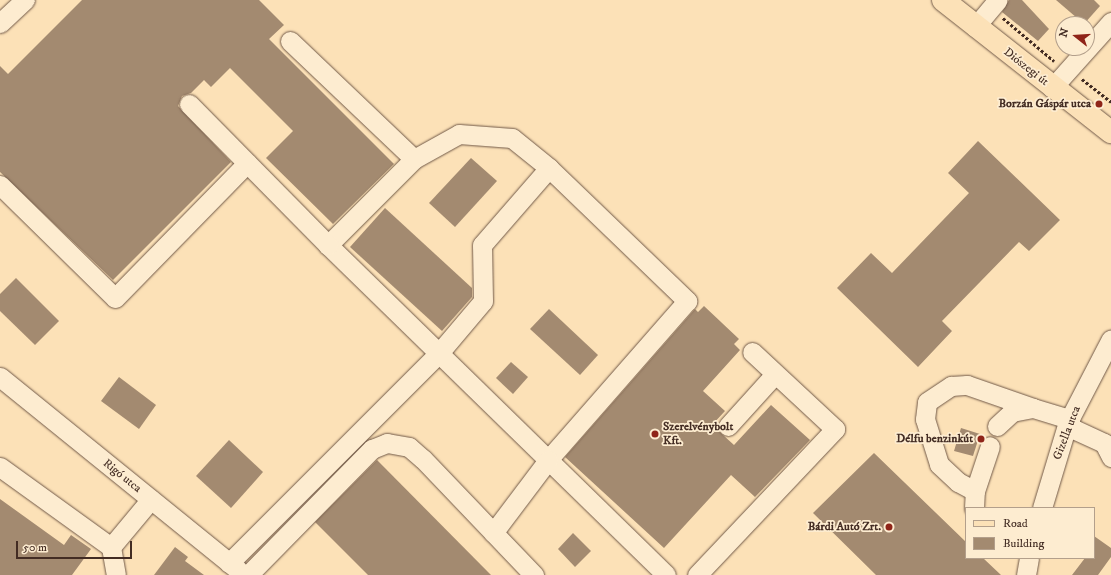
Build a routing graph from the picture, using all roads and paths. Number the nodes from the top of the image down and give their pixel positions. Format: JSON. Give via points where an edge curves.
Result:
{"nodes":[{"id":1,"x":25,"y":0,"type":"edge"},
{"id":2,"x":943,"y":0,"type":"edge"},
{"id":3,"x":995,"y":4,"type":"edge"},
{"id":4,"x":1111,"y":22,"type":"edge"},
{"id":5,"x":0,"y":23,"type":"edge"},
{"id":6,"x":975,"y":27,"type":"junction"},
{"id":7,"x":290,"y":41,"type":"dead end"},
{"id":8,"x":1067,"y":72,"type":"junction"},
{"id":9,"x":1052,"y":88,"type":"junction"},
{"id":10,"x":1111,"y":102,"type":"edge"},
{"id":11,"x":189,"y":104,"type":"dead end"},
{"id":12,"x":1111,"y":132,"type":"edge"},
{"id":13,"x":414,"y":159,"type":"junction"},
{"id":14,"x":247,"y":162,"type":"junction"},
{"id":15,"x":549,"y":168,"type":"junction"},
{"id":16,"x":4,"y":191,"type":"edge"},
{"id":17,"x":328,"y":245,"type":"junction"},
{"id":18,"x":1111,"y":339,"type":"edge"},
{"id":19,"x":752,"y":352,"type":"dead end"},
{"id":20,"x":439,"y":353,"type":"junction"},
{"id":21,"x":775,"y":374,"type":"junction"},
{"id":22,"x":0,"y":377,"type":"edge"},
{"id":23,"x":1033,"y":408,"type":"junction"},
{"id":24,"x":1069,"y":423,"type":"junction"},
{"id":25,"x":728,"y":426,"type":"dead end"},
{"id":26,"x":997,"y":426,"type":"dead end"},
{"id":27,"x":990,"y":446,"type":"dead end"},
{"id":28,"x":1111,"y":457,"type":"edge"},
{"id":29,"x":548,"y":460,"type":"junction"},
{"id":30,"x":0,"y":467,"type":"edge"},
{"id":31,"x":151,"y":499,"type":"junction"},
{"id":32,"x":975,"y":500,"type":"edge"},
{"id":33,"x":1042,"y":507,"type":"edge"},
{"id":34,"x":493,"y":533,"type":"junction"},
{"id":35,"x":111,"y":547,"type":"junction"},
{"id":36,"x":1029,"y":559,"type":"edge"},
{"id":37,"x":229,"y":563,"type":"junction"},
{"id":38,"x":116,"y":575,"type":"edge"},
{"id":39,"x":244,"y":575,"type":"edge"},
{"id":40,"x":248,"y":575,"type":"edge"},
{"id":41,"x":534,"y":575,"type":"edge"},
{"id":42,"x":666,"y":575,"type":"edge"},
{"id":43,"x":697,"y":575,"type":"edge"},
{"id":44,"x":1026,"y":575,"type":"edge"}],
"edges":[{"from":1,"to":5,"type":"street"},
{"from":2,"to":6,"type":"main road","name":"Diószegi út"},
{"from":3,"to":6,"type":"street"},
{"from":3,"to":8,"type":"path"},
{"from":4,"to":8,"type":"street"},
{"from":6,"to":9,"type":"main road","name":"Diószegi út"},
{"from":7,"to":13,"type":"street"},
{"from":8,"to":9,"type":"street"},
{"from":8,"to":10,"type":"path","via":[[1093,85]]},
{"from":9,"to":12,"type":"main road","name":"Diószegi út"},
{"from":11,"to":14,"type":"street"},
{"from":13,"to":15,"type":"street","via":[[459,134],[512,138]]},
{"from":13,"to":17,"type":"street"},
{"from":14,"to":16,"type":"street","via":[[115,298]]},
{"from":14,"to":17,"type":"street"},
{"from":15,"to":20,"type":"street","via":[[482,245],[484,301]]},
{"from":15,"to":29,"type":"street","via":[[687,301]]},
{"from":17,"to":20,"type":"street"},
{"from":18,"to":24,"type":"street","name":"Gizella utca"},
{"from":19,"to":21,"type":"street"},
{"from":20,"to":29,"type":"street"},
{"from":20,"to":37,"type":"street"},
{"from":21,"to":25,"type":"street"},
{"from":21,"to":43,"type":"street","via":[[835,429]]},
{"from":22,"to":31,"type":"street","name":"Rigó utca"},
{"from":23,"to":24,"type":"street"},
{"from":23,"to":26,"type":"street","via":[[1012,412]]},
{"from":23,"to":32,"type":"street","via":[[967,385],[951,386],[927,402],[925,419],[939,464]]},
{"from":24,"to":28,"type":"street","via":[[1104,443]]},
{"from":24,"to":33,"type":"street","name":"Gizella utca"},
{"from":27,"to":32,"type":"street"},
{"from":29,"to":34,"type":"street"},
{"from":29,"to":42,"type":"street"},
{"from":30,"to":35,"type":"street"},
{"from":31,"to":35,"type":"street"},
{"from":31,"to":37,"type":"street","name":"Rigó utca"},
{"from":34,"to":40,"type":"street","via":[[409,446],[387,443],[372,449]]},
{"from":34,"to":41,"type":"street"},
{"from":35,"to":38,"type":"street"},
{"from":36,"to":44,"type":"street"},
{"from":37,"to":39,"type":"street","name":"Rigó utca"}]}
